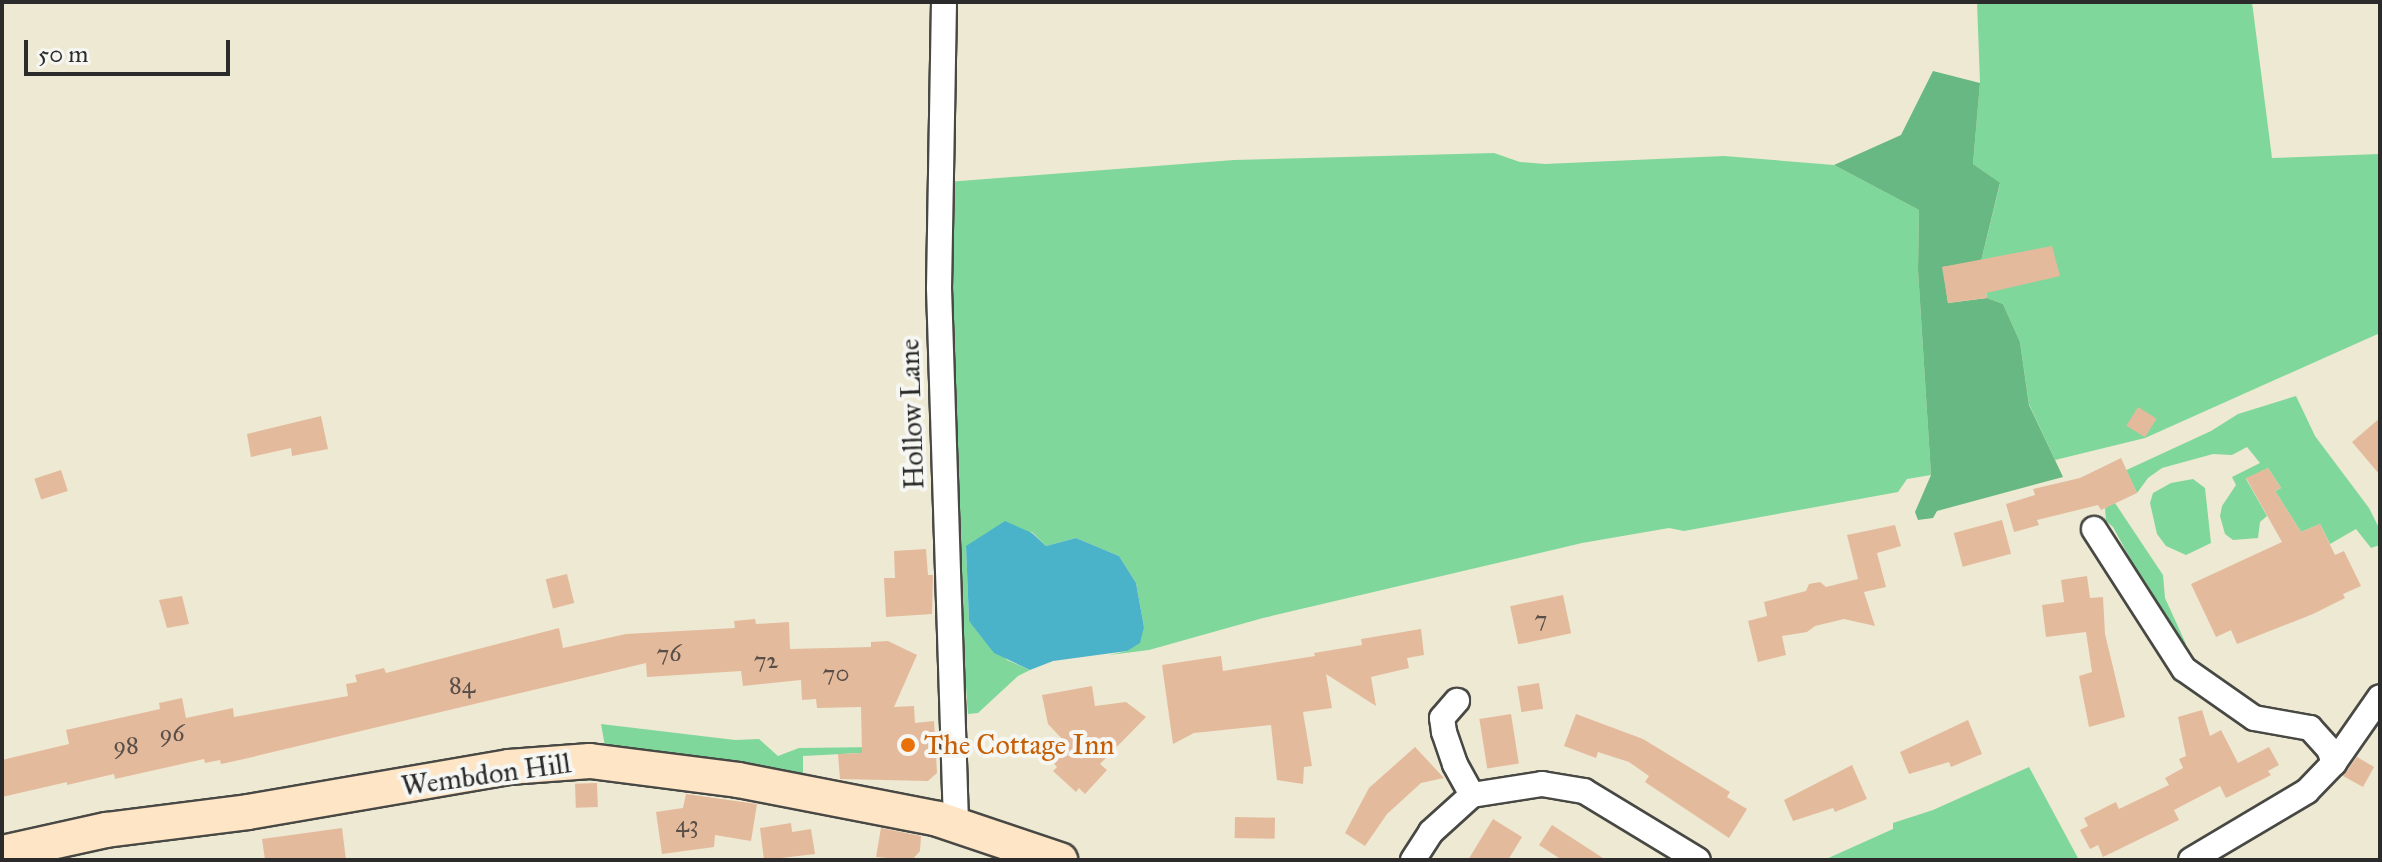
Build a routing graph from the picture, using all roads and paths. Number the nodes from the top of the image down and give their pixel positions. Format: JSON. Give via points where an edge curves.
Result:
{"nodes":[{"id":1,"x":944,"y":2,"type":"edge"},
{"id":2,"x":2094,"y":529,"type":"dead end"},
{"id":3,"x":2380,"y":697,"type":"edge"},
{"id":4,"x":1457,"y":701,"type":"dead end"},
{"id":5,"x":2334,"y":763,"type":"junction"},
{"id":6,"x":1472,"y":795,"type":"junction"},
{"id":7,"x":956,"y":824,"type":"junction"},
{"id":8,"x":2,"y":853,"type":"edge"},
{"id":9,"x":1060,"y":860,"type":"edge"},
{"id":10,"x":1413,"y":860,"type":"edge"},
{"id":11,"x":1698,"y":860,"type":"edge"},
{"id":12,"x":2191,"y":860,"type":"edge"}],
"edges":[{"from":1,"to":7,"type":"street","name":"Hollow Lane","via":[[939,288]]},
{"from":2,"to":5,"type":"street","via":[[2184,669],[2254,718],[2310,728],[2321,736]]},
{"from":3,"to":5,"type":"street"},
{"from":4,"to":6,"type":"street","via":[[1442,718],[1444,732]]},
{"from":5,"to":12,"type":"street","via":[[2307,791]]},
{"from":6,"to":10,"type":"street","via":[[1431,832]]},
{"from":6,"to":11,"type":"street","via":[[1542,784],[1584,791]]},
{"from":7,"to":8,"type":"main road","name":"Wembdon Hill","via":[[671,769],[549,762],[106,830]]},
{"from":7,"to":9,"type":"main road","name":"Wembdon Hill"}]}
